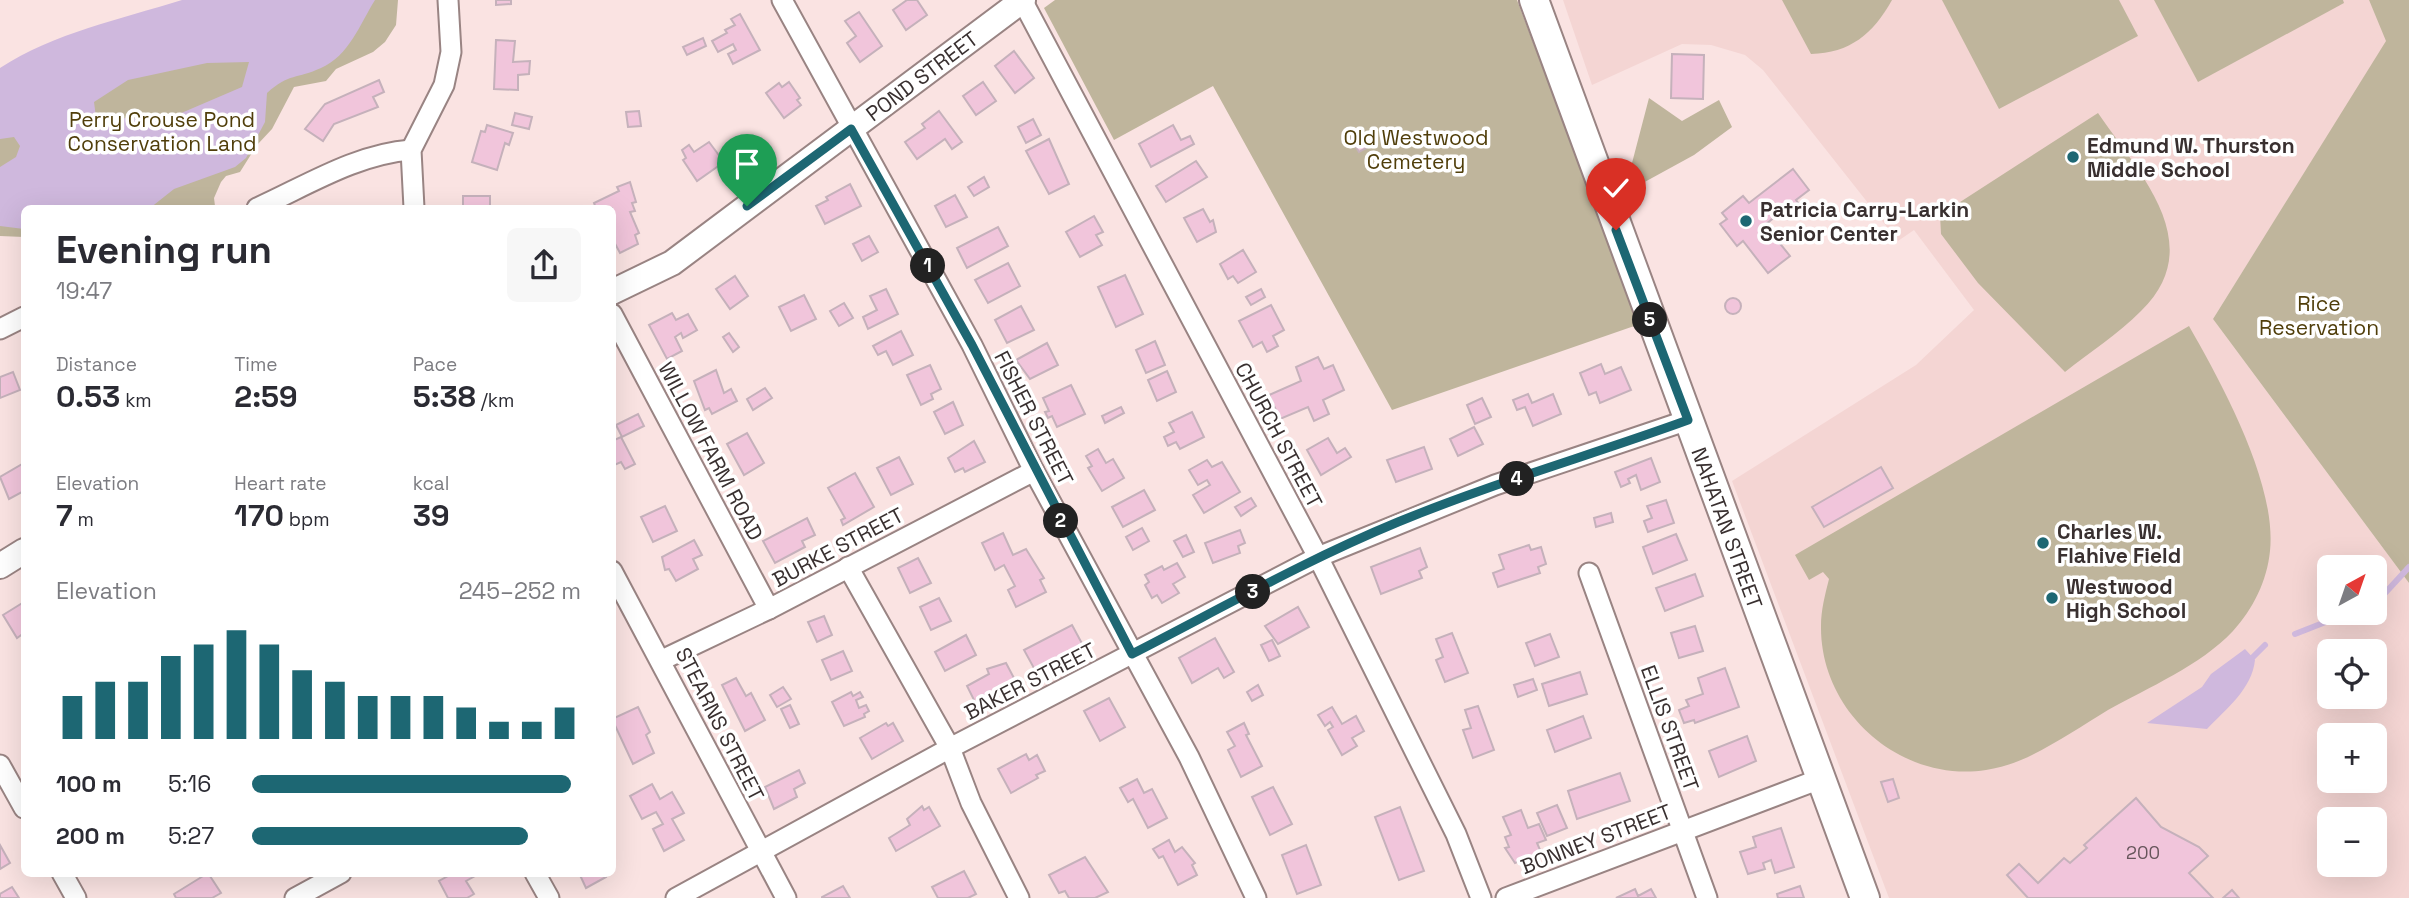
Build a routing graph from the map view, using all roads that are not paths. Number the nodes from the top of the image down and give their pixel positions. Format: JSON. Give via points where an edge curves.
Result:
{"nodes":[{"id":1,"x":448,"y":0,"type":"edge"},
{"id":2,"x":782,"y":0,"type":"edge"},
{"id":3,"x":1022,"y":0,"type":"edge"},
{"id":4,"x":1534,"y":0,"type":"edge"},
{"id":5,"x":851,"y":129,"type":"junction"},
{"id":6,"x":411,"y":150,"type":"junction"},
{"id":7,"x":263,"y":205,"type":"edge"},
{"id":8,"x":414,"y":205,"type":"edge"},
{"id":9,"x":616,"y":290,"type":"edge"},
{"id":10,"x":21,"y":318,"type":"edge"},
{"id":11,"x":616,"y":322,"type":"edge"},
{"id":12,"x":0,"y":329,"type":"edge"},
{"id":13,"x":1688,"y":420,"type":"junction"},
{"id":14,"x":1034,"y":471,"type":"junction"},
{"id":15,"x":21,"y":553,"type":"edge"},
{"id":16,"x":1318,"y":557,"type":"junction"},
{"id":17,"x":0,"y":566,"type":"edge"},
{"id":18,"x":848,"y":566,"type":"junction"},
{"id":19,"x":1589,"y":573,"type":"dead end"},
{"id":20,"x":616,"y":578,"type":"edge"},
{"id":21,"x":769,"y":609,"type":"junction"},
{"id":22,"x":1132,"y":654,"type":"junction"},
{"id":23,"x":662,"y":660,"type":"junction"},
{"id":24,"x":950,"y":748,"type":"junction"},
{"id":25,"x":0,"y":765,"type":"edge"},
{"id":26,"x":1820,"y":779,"type":"junction"},
{"id":27,"x":21,"y":803,"type":"edge"},
{"id":28,"x":1683,"y":830,"type":"junction"},
{"id":29,"x":761,"y":851,"type":"junction"},
{"id":30,"x":64,"y":877,"type":"edge"},
{"id":31,"x":329,"y":877,"type":"edge"},
{"id":32,"x":537,"y":877,"type":"edge"},
{"id":33,"x":300,"y":887,"type":"edge"},
{"id":34,"x":76,"y":898,"type":"edge"},
{"id":35,"x":549,"y":898,"type":"edge"},
{"id":36,"x":676,"y":898,"type":"edge"},
{"id":37,"x":786,"y":898,"type":"edge"},
{"id":38,"x":1019,"y":898,"type":"edge"},
{"id":39,"x":1256,"y":898,"type":"edge"},
{"id":40,"x":1481,"y":898,"type":"edge"},
{"id":41,"x":1506,"y":898,"type":"edge"},
{"id":42,"x":1707,"y":898,"type":"edge"},
{"id":43,"x":1866,"y":898,"type":"edge"}],
"edges":[{"from":1,"to":6,"type":"street","via":[[451,52],[444,85]]},
{"from":2,"to":5,"type":"street","name":"FISHER STREET"},
{"from":3,"to":5,"type":"street","name":"POND STREET"},
{"from":3,"to":16,"type":"street","name":"CHURCH STREET"},
{"from":4,"to":13,"type":"main road","name":"NAHATAN STREET"},
{"from":5,"to":9,"type":"street","name":"POND STREET","via":[[672,262]]},
{"from":5,"to":14,"type":"street","name":"FISHER STREET","via":[[972,345]]},
{"from":6,"to":7,"type":"street","via":[[363,158]]},
{"from":6,"to":8,"type":"street"},
{"from":10,"to":12,"type":"street"},
{"from":11,"to":21,"type":"street","name":"WILLOW FARM ROAD"},
{"from":13,"to":16,"type":"street","name":"BAKER STREET","via":[[1495,485]]},
{"from":13,"to":26,"type":"main road","name":"NAHATAN STREET"},
{"from":14,"to":18,"type":"street","name":"BURKE STREET"},
{"from":14,"to":22,"type":"street","name":"FISHER STREET"},
{"from":15,"to":17,"type":"street"},
{"from":16,"to":22,"type":"street","name":"BAKER STREET"},
{"from":16,"to":40,"type":"street","name":"CHURCH STREET","via":[[1456,834]]},
{"from":18,"to":21,"type":"street","name":"BURKE STREET"},
{"from":18,"to":24,"type":"street"},
{"from":19,"to":28,"type":"street","name":"ELLIS STREET"},
{"from":20,"to":23,"type":"street","name":"STEARNS STREET"},
{"from":21,"to":23,"type":"street","name":"BURKE STREET"},
{"from":22,"to":24,"type":"street","name":"BAKER STREET"},
{"from":22,"to":39,"type":"street","name":"FISHER STREET","via":[[1189,757]]},
{"from":23,"to":29,"type":"street","name":"STEARNS STREET"},
{"from":24,"to":29,"type":"street","name":"BAKER STREET"},
{"from":24,"to":38,"type":"street","via":[[971,803]]},
{"from":25,"to":27,"type":"street"},
{"from":26,"to":28,"type":"street","name":"BONNEY STREET"},
{"from":26,"to":43,"type":"main road","name":"NAHATAN STREET"},
{"from":28,"to":41,"type":"street","name":"BONNEY STREET"},
{"from":28,"to":42,"type":"street","name":"ELLIS STREET"},
{"from":29,"to":36,"type":"street","name":"BAKER STREET"},
{"from":29,"to":37,"type":"street","name":"STEARNS STREET"},
{"from":30,"to":34,"type":"street"},
{"from":31,"to":33,"type":"street"},
{"from":32,"to":35,"type":"street"}]}
